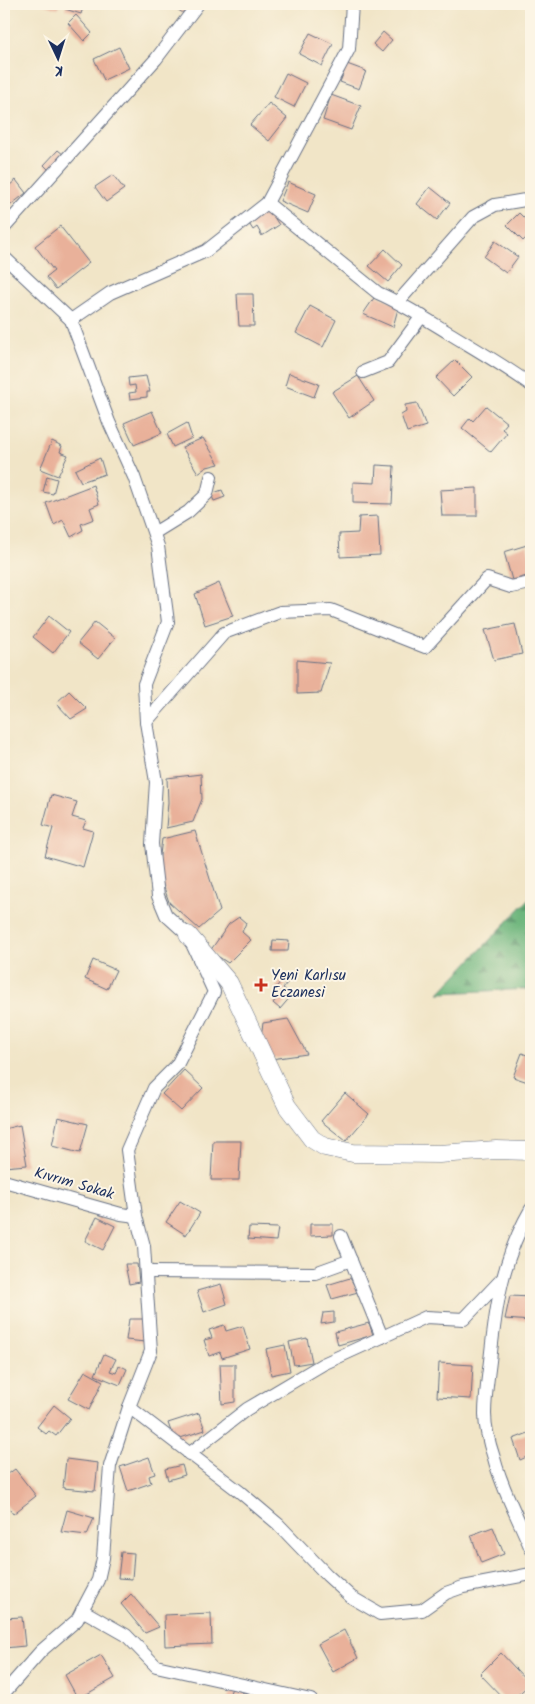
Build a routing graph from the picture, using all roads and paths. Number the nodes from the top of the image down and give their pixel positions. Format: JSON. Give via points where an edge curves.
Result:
{"nodes":[{"id":1,"x":198,"y":4,"type":"edge"},
{"id":2,"x":352,"y":4,"type":"edge"},
{"id":3,"x":531,"y":199,"type":"edge"},
{"id":4,"x":267,"y":203,"type":"junction"},
{"id":5,"x":4,"y":228,"type":"edge"},
{"id":6,"x":4,"y":257,"type":"edge"},
{"id":7,"x":398,"y":302,"type":"junction"},
{"id":8,"x":422,"y":316,"type":"junction"},
{"id":9,"x":70,"y":320,"type":"junction"},
{"id":10,"x":363,"y":372,"type":"dead end"},
{"id":11,"x":531,"y":385,"type":"edge"},
{"id":12,"x":211,"y":476,"type":"dead end"},
{"id":13,"x":154,"y":534,"type":"junction"},
{"id":14,"x":531,"y":583,"type":"edge"},
{"id":15,"x":146,"y":722,"type":"junction"},
{"id":16,"x":188,"y":935,"type":"junction"},
{"id":17,"x":531,"y":1151,"type":"edge"},
{"id":18,"x":4,"y":1181,"type":"edge"},
{"id":19,"x":531,"y":1209,"type":"edge"},
{"id":20,"x":136,"y":1216,"type":"junction"},
{"id":21,"x":341,"y":1236,"type":"dead end"},
{"id":22,"x":351,"y":1260,"type":"junction"},
{"id":23,"x":146,"y":1272,"type":"junction"},
{"id":24,"x":501,"y":1280,"type":"junction"},
{"id":25,"x":382,"y":1337,"type":"junction"},
{"id":26,"x":129,"y":1407,"type":"junction"},
{"id":27,"x":189,"y":1454,"type":"junction"},
{"id":28,"x":531,"y":1550,"type":"edge"},
{"id":29,"x":531,"y":1574,"type":"edge"},
{"id":30,"x":82,"y":1610,"type":"junction"},
{"id":31,"x":6,"y":1685,"type":"edge"},
{"id":32,"x":311,"y":1700,"type":"edge"}],
"edges":[{"from":1,"to":5,"type":"street","via":[[156,59]]},
{"from":2,"to":4,"type":"street","via":[[349,49]]},
{"from":3,"to":7,"type":"street","via":[[495,205],[473,217]]},
{"from":4,"to":7,"type":"street","via":[[378,293]]},
{"from":4,"to":9,"type":"street","via":[[206,251],[110,292]]},
{"from":6,"to":9,"type":"street"},
{"from":7,"to":8,"type":"street"},
{"from":8,"to":10,"type":"street","via":[[388,362]]},
{"from":8,"to":11,"type":"street"},
{"from":9,"to":13,"type":"street"},
{"from":12,"to":13,"type":"street","via":[[207,494],[188,512]]},
{"from":13,"to":15,"type":"street","via":[[168,622],[144,684]]},
{"from":14,"to":15,"type":"street","via":[[512,587],[487,579],[425,647],[331,610],[280,612],[224,633]]},
{"from":15,"to":16,"type":"street","via":[[156,782],[152,844],[158,896],[166,915]]},
{"from":16,"to":17,"type":"street","via":[[230,983],[287,1106],[312,1139],[325,1147],[352,1153]]},
{"from":16,"to":20,"type":"street","via":[[214,992],[177,1065],[154,1088],[127,1150]]},
{"from":18,"to":20,"type":"street","name":"Kıvrım Sokak"},
{"from":19,"to":24,"type":"street","via":[[510,1252]]},
{"from":20,"to":23,"type":"street","via":[[144,1246]]},
{"from":21,"to":22,"type":"street"},
{"from":22,"to":23,"type":"street","via":[[315,1274]]},
{"from":22,"to":25,"type":"street"},
{"from":23,"to":26,"type":"street","via":[[151,1351]]},
{"from":24,"to":25,"type":"street","via":[[464,1319],[426,1317]]},
{"from":24,"to":28,"type":"street","via":[[484,1415],[494,1460]]},
{"from":25,"to":27,"type":"street","via":[[323,1364],[247,1410]]},
{"from":26,"to":27,"type":"street"},
{"from":26,"to":30,"type":"street","via":[[110,1466],[103,1558],[98,1580]]},
{"from":27,"to":29,"type":"street","via":[[278,1524],[351,1597],[380,1614],[422,1610],[446,1593],[463,1587]]},
{"from":30,"to":31,"type":"street","via":[[77,1620]]},
{"from":30,"to":32,"type":"street","via":[[126,1635],[156,1666]]}]}
